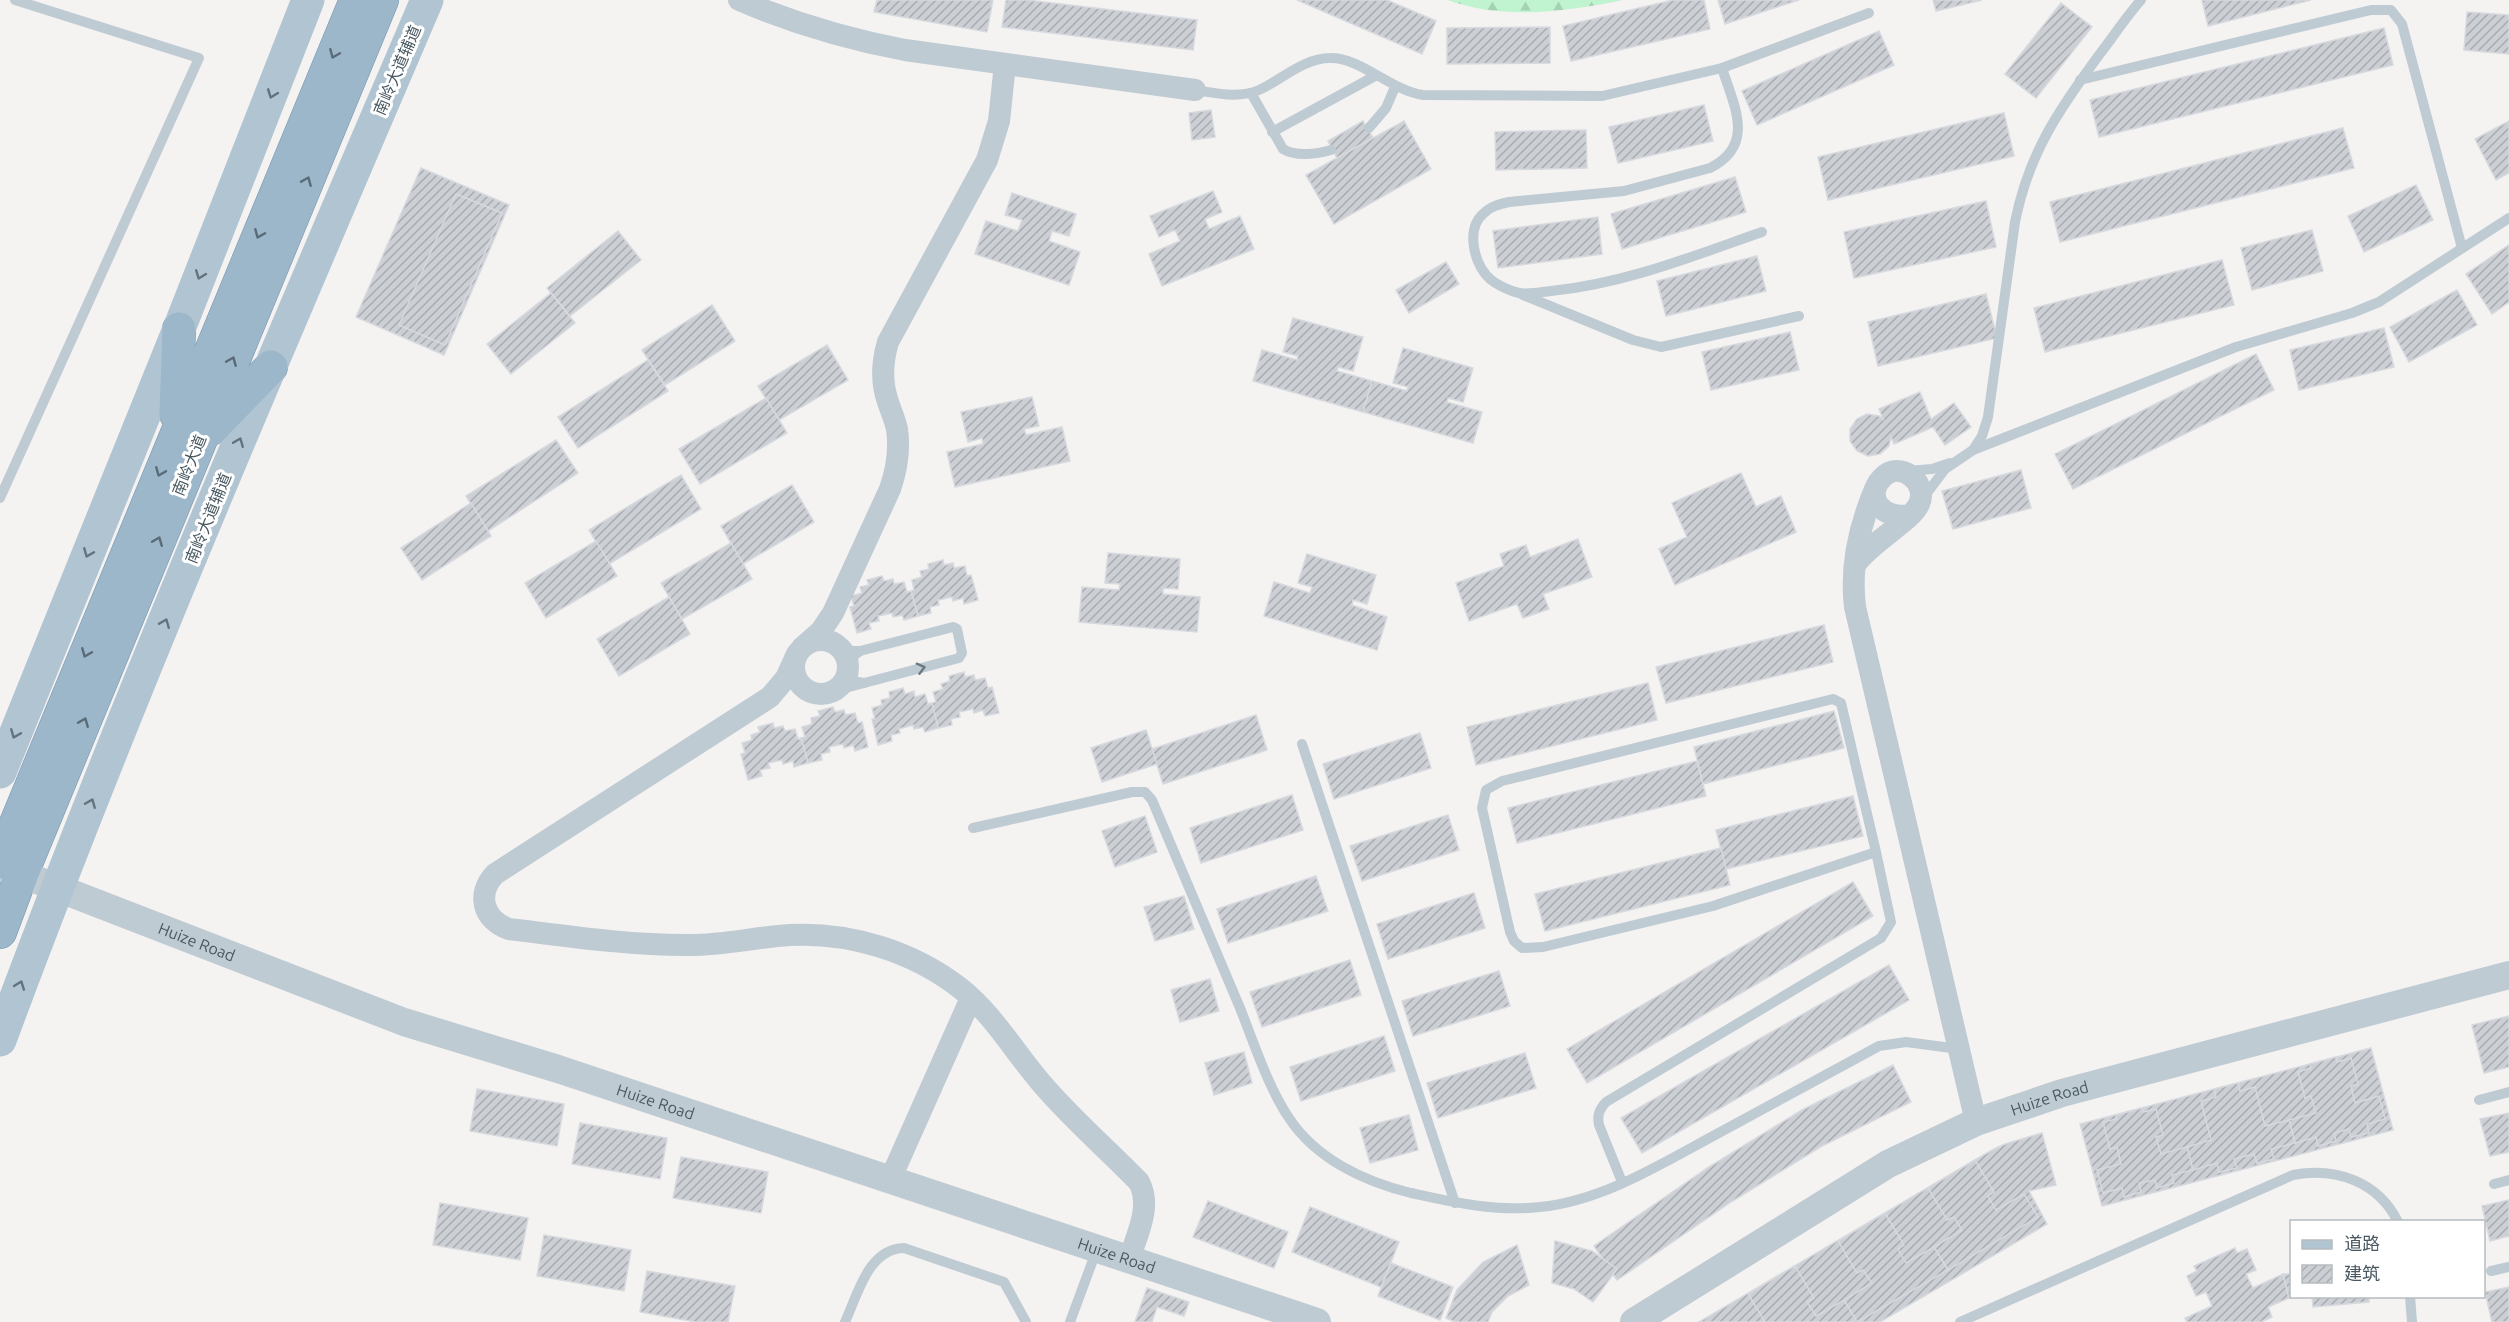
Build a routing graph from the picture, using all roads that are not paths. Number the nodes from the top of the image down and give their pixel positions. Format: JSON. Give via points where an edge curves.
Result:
{"nodes":[{"id":1,"x":15,"y":0,"type":"edge"},
{"id":2,"x":308,"y":0,"type":"edge"},
{"id":3,"x":356,"y":0,"type":"edge"},
{"id":4,"x":382,"y":0,"type":"edge"},
{"id":5,"x":427,"y":0,"type":"edge"},
{"id":6,"x":739,"y":0,"type":"edge"},
{"id":7,"x":2141,"y":0,"type":"edge"},
{"id":8,"x":1869,"y":13,"type":"dead end"},
{"id":9,"x":1005,"y":64,"type":"junction"},
{"id":10,"x":1722,"y":68,"type":"junction"},
{"id":11,"x":1375,"y":76,"type":"junction"},
{"id":12,"x":2080,"y":80,"type":"junction"},
{"id":13,"x":1395,"y":87,"type":"junction"},
{"id":14,"x":1195,"y":90,"type":"joint"},
{"id":15,"x":1251,"y":93,"type":"junction"},
{"id":16,"x":1369,"y":128,"type":"dead end"},
{"id":17,"x":1272,"y":132,"type":"junction"},
{"id":18,"x":1331,"y":150,"type":"dead end"},
{"id":19,"x":2509,"y":218,"type":"edge"},
{"id":20,"x":1762,"y":232,"type":"dead end"},
{"id":21,"x":2462,"y":248,"type":"junction"},
{"id":22,"x":1520,"y":293,"type":"junction"},
{"id":23,"x":1799,"y":316,"type":"dead end"},
{"id":24,"x":179,"y":329,"type":"junction"},
{"id":25,"x":270,"y":367,"type":"junction"},
{"id":26,"x":186,"y":439,"type":"junction"},
{"id":27,"x":1973,"y":450,"type":"junction"},
{"id":28,"x":1959,"y":459,"type":"junction"},
{"id":29,"x":1895,"y":471,"type":"junction"},
{"id":30,"x":1875,"y":489,"type":"junction"},
{"id":31,"x":0,"y":498,"type":"edge"},
{"id":32,"x":1914,"y":511,"type":"junction"},
{"id":33,"x":1855,"y":565,"type":"junction"},
{"id":34,"x":833,"y":613,"type":"junction"},
{"id":35,"x":837,"y":645,"type":"junction"},
{"id":36,"x":800,"y":650,"type":"junction"},
{"id":37,"x":858,"y":667,"type":"junction"},
{"id":38,"x":823,"y":693,"type":"junction"},
{"id":39,"x":770,"y":697,"type":"junction"},
{"id":40,"x":1302,"y":744,"type":"dead end"},
{"id":41,"x":0,"y":772,"type":"edge"},
{"id":42,"x":973,"y":828,"type":"dead end"},
{"id":43,"x":1876,"y":852,"type":"junction"},
{"id":44,"x":7,"y":867,"type":"edge"},
{"id":45,"x":57,"y":886,"type":"junction"},
{"id":46,"x":0,"y":932,"type":"edge"},
{"id":47,"x":2509,"y":975,"type":"edge"},
{"id":48,"x":971,"y":998,"type":"junction"},
{"id":49,"x":0,"y":1040,"type":"edge"},
{"id":50,"x":1959,"y":1049,"type":"junction"},
{"id":51,"x":2509,"y":1092,"type":"edge"},
{"id":52,"x":2479,"y":1100,"type":"dead end"},
{"id":53,"x":1976,"y":1122,"type":"junction"},
{"id":54,"x":890,"y":1180,"type":"junction"},
{"id":55,"x":2509,"y":1180,"type":"edge"},
{"id":56,"x":1622,"y":1182,"type":"junction"},
{"id":57,"x":2494,"y":1184,"type":"dead end"},
{"id":58,"x":1455,"y":1203,"type":"junction"},
{"id":59,"x":2397,"y":1220,"type":"edge"},
{"id":60,"x":1097,"y":1249,"type":"junction"},
{"id":61,"x":1130,"y":1260,"type":"junction"},
{"id":62,"x":2509,"y":1267,"type":"edge"},
{"id":63,"x":2491,"y":1271,"type":"dead end"},
{"id":64,"x":2410,"y":1298,"type":"edge"},
{"id":65,"x":845,"y":1322,"type":"edge"},
{"id":66,"x":1026,"y":1322,"type":"edge"},
{"id":67,"x":1070,"y":1322,"type":"edge"},
{"id":68,"x":1317,"y":1322,"type":"edge"},
{"id":69,"x":1634,"y":1322,"type":"edge"},
{"id":70,"x":1960,"y":1322,"type":"edge"},
{"id":71,"x":2412,"y":1322,"type":"edge"}],
"edges":[{"from":1,"to":31,"type":"lane","via":[[199,58]]},
{"from":2,"to":24,"type":"main road","one_way":true},
{"from":3,"to":26,"type":"highway","name":"南岭大道","one_way":true},
{"from":26,"to":4,"type":"highway","name":"南岭大道","one_way":true},
{"from":5,"to":25,"type":"main road","name":"南岭大道辅道"},
{"from":6,"to":9,"type":"street","via":[[789,21],[866,43]]},
{"from":7,"to":12,"type":"lane"},
{"from":8,"to":10,"type":"lane"},
{"from":9,"to":14,"type":"street"},
{"from":9,"to":34,"type":"street","via":[[999,121],[987,160],[888,342],[884,390],[897,428],[895,474]]},
{"from":10,"to":13,"type":"lane","via":[[1602,96],[1423,95]]},
{"from":10,"to":22,"type":"lane","via":[[1738,127],[1732,152],[1723,162],[1624,190],[1509,202],[1483,213],[1474,234],[1483,271],[1492,281]]},
{"from":11,"to":13,"type":"lane"},
{"from":11,"to":15,"type":"lane","via":[[1348,60],[1321,58]]},
{"from":11,"to":17,"type":"lane"},
{"from":12,"to":21,"type":"lane","via":[[2371,10],[2391,10],[2402,24]]},
{"from":12,"to":27,"type":"lane","via":[[2037,151],[2020,197],[1988,417]]},
{"from":13,"to":16,"type":"lane","via":[[1386,108]]},
{"from":14,"to":15,"type":"lane","via":[[1227,95]]},
{"from":15,"to":17,"type":"lane"},
{"from":17,"to":18,"type":"lane","via":[[1283,149],[1292,153]]},
{"from":19,"to":21,"type":"lane"},
{"from":20,"to":22,"type":"lane","via":[[1610,283]]},
{"from":21,"to":27,"type":"lane","via":[[2379,302],[2236,347]]},
{"from":22,"to":23,"type":"lane","via":[[1633,340],[1661,347]]},
{"from":24,"to":26,"type":"highway"},
{"from":24,"to":41,"type":"main road","one_way":true},
{"from":25,"to":26,"type":"highway"},
{"from":45,"to":25,"type":"main road","name":"南岭大道辅道","one_way":true},
{"from":26,"to":44,"type":"highway","name":"南岭大道"},
{"from":27,"to":28,"type":"lane"},
{"from":28,"to":29,"type":"lane","via":[[1932,469]]},
{"from":28,"to":32,"type":"lane","via":[[1936,479]]},
{"from":29,"to":30,"type":"street","via":[[1882,477]]},
{"from":29,"to":32,"type":"street","via":[[1909,473],[1919,483],[1922,495]]},
{"from":30,"to":32,"type":"street","via":[[1877,503],[1886,514],[1897,517]]},
{"from":30,"to":33,"type":"street","via":[[1859,532]]},
{"from":32,"to":33,"type":"street","via":[[1862,554]]},
{"from":33,"to":50,"type":"street","via":[[1855,607]]},
{"from":34,"to":35,"type":"street","via":[[830,627]]},
{"from":34,"to":36,"type":"street"},
{"from":35,"to":36,"type":"street","via":[[820,640]]},
{"from":35,"to":37,"type":"street"},
{"from":36,"to":38,"type":"street","via":[[794,671],[797,680],[803,687]]},
{"from":36,"to":39,"type":"street","via":[[786,678]]},
{"from":37,"to":37,"type":"lane","one_way":true,"via":[[959,658],[962,650],[957,629],[952,627]]},
{"from":37,"to":38,"type":"street","via":[[842,683]]},
{"from":38,"to":39,"type":"street","via":[[795,692]]},
{"from":39,"to":48,"type":"street","via":[[495,874],[483,895],[490,918],[509,929],[657,945],[788,936],[843,938],[870,943],[918,962]]},
{"from":40,"to":58,"type":"lane"},
{"from":42,"to":58,"type":"lane","via":[[1145,792],[1152,800],[1289,1118],[1310,1143],[1363,1178]]},
{"from":43,"to":43,"type":"lane","via":[[1841,704],[1833,699],[1502,781],[1486,790],[1482,798],[1510,932],[1522,948],[1713,906]]},
{"from":43,"to":56,"type":"lane","via":[[1891,922],[1881,938],[1600,1109],[1599,1125]]},
{"from":44,"to":45,"type":"street","name":"Huize Road"},
{"from":44,"to":46,"type":"highway","name":"南岭大道"},
{"from":49,"to":45,"type":"main road","name":"南岭大道辅道","one_way":true},
{"from":45,"to":54,"type":"street","name":"Huize Road","via":[[404,1022]]},
{"from":47,"to":53,"type":"street","name":"Huize Road","via":[[2062,1093]]},
{"from":48,"to":54,"type":"street"},
{"from":48,"to":61,"type":"street","via":[[1066,1111],[1139,1182],[1145,1205]]},
{"from":50,"to":53,"type":"street"},
{"from":50,"to":56,"type":"lane","via":[[1906,1042],[1879,1046]]},
{"from":51,"to":52,"type":"lane"},
{"from":53,"to":69,"type":"street","name":"Huize Road","via":[[1888,1164]]},
{"from":54,"to":60,"type":"street","name":"Huize Road"},
{"from":55,"to":57,"type":"lane"},
{"from":56,"to":58,"type":"lane","via":[[1573,1201],[1540,1207]]},
{"from":59,"to":70,"type":"lane","via":[[2386,1202],[2360,1182],[2327,1172],[2293,1175]]},
{"from":60,"to":61,"type":"street","name":"Huize Road"},
{"from":60,"to":67,"type":"lane"},
{"from":61,"to":68,"type":"street","name":"Huize Road"},
{"from":62,"to":63,"type":"lane"},
{"from":64,"to":71,"type":"lane"},
{"from":65,"to":66,"type":"lane","via":[[874,1261],[887,1251],[904,1248],[1004,1282]]}]}
